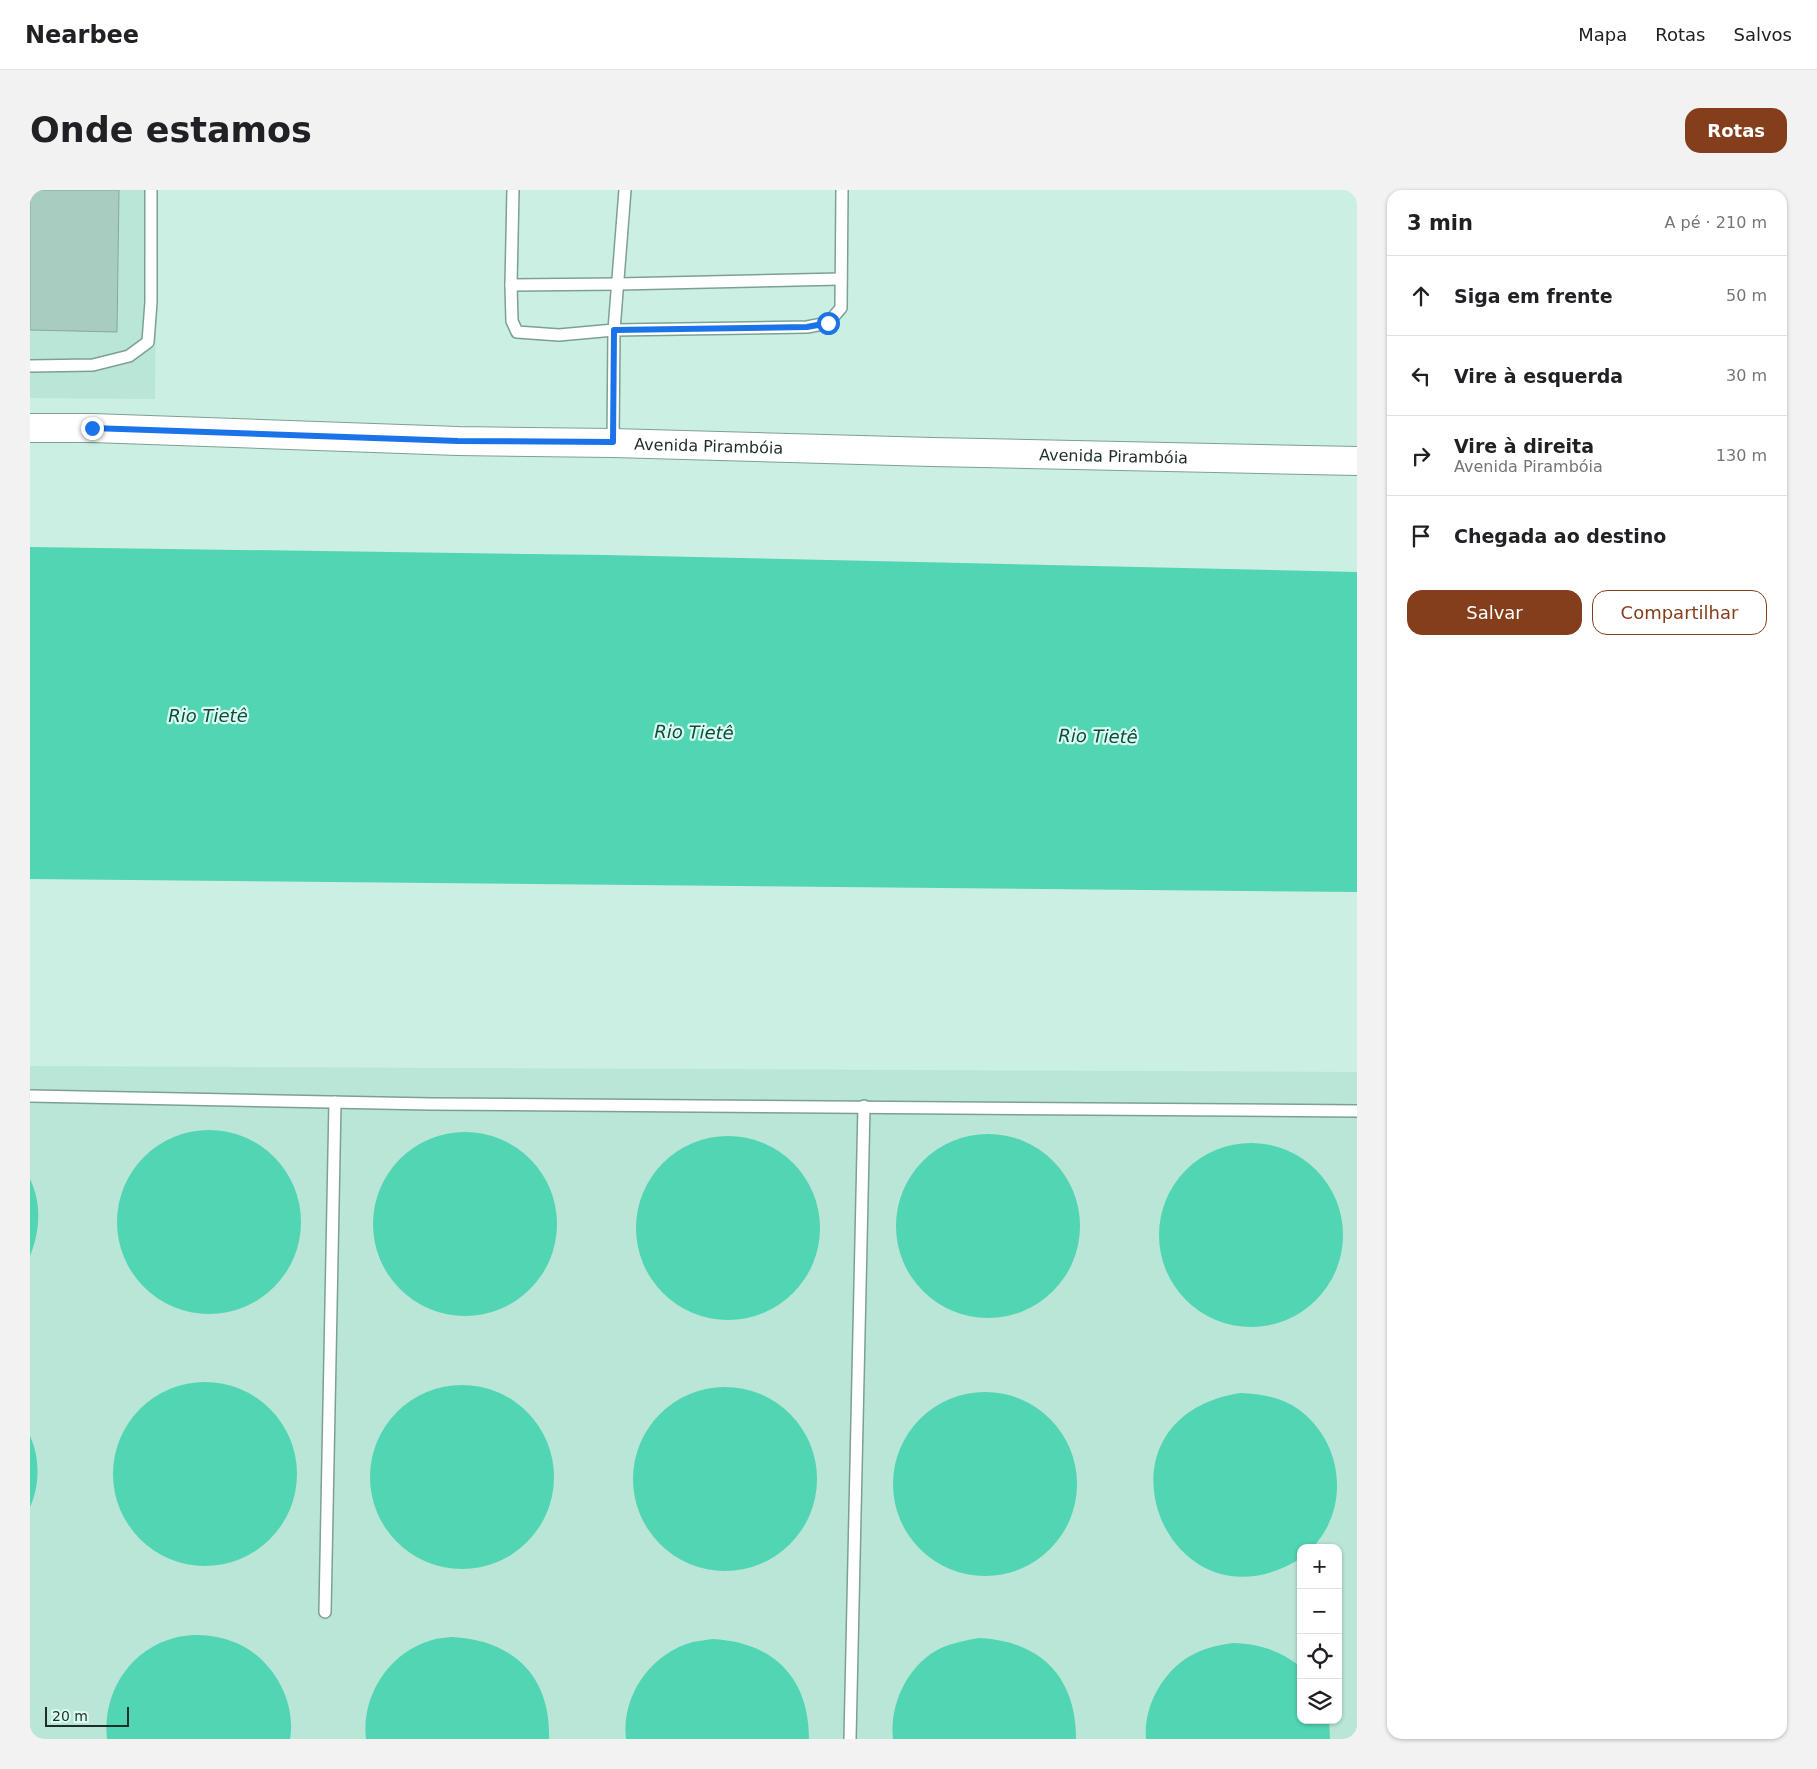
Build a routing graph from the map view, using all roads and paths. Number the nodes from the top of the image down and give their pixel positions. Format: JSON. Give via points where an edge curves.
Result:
{"nodes":[{"id":1,"x":151,"y":190,"type":"edge"},
{"id":2,"x":513,"y":190,"type":"edge"},
{"id":3,"x":625,"y":190,"type":"edge"},
{"id":4,"x":842,"y":190,"type":"edge"},
{"id":5,"x":842,"y":279,"type":"junction"},
{"id":6,"x":619,"y":284,"type":"junction"},
{"id":7,"x":511,"y":285,"type":"junction"},
{"id":8,"x":614,"y":330,"type":"junction"},
{"id":9,"x":30,"y":366,"type":"edge"},
{"id":10,"x":30,"y":428,"type":"edge"},
{"id":11,"x":613,"y":442,"type":"junction"},
{"id":12,"x":1357,"y":461,"type":"edge"},
{"id":13,"x":30,"y":1096,"type":"edge"},
{"id":14,"x":335,"y":1102,"type":"junction"},
{"id":15,"x":864,"y":1106,"type":"junction"},
{"id":16,"x":1357,"y":1111,"type":"edge"},
{"id":17,"x":325,"y":1612,"type":"dead end"},
{"id":18,"x":850,"y":1739,"type":"edge"}],
"edges":[{"from":1,"to":9,"type":"lane","via":[[148,342],[129,356],[93,365]]},
{"from":2,"to":7,"type":"lane"},
{"from":3,"to":6,"type":"lane"},
{"from":4,"to":5,"type":"lane"},
{"from":5,"to":6,"type":"lane"},
{"from":5,"to":8,"type":"lane","via":[[842,308],[828,323],[807,327]]},
{"from":6,"to":7,"type":"lane"},
{"from":6,"to":8,"type":"lane"},
{"from":7,"to":8,"type":"lane","via":[[512,321],[517,332],[559,335]]},
{"from":8,"to":11,"type":"lane"},
{"from":10,"to":11,"type":"main road","name":"Avenida Pirambóia","via":[[458,441]]},
{"from":11,"to":12,"type":"main road","name":"Avenida Pirambóia"},
{"from":13,"to":14,"type":"lane"},
{"from":14,"to":15,"type":"lane"},
{"from":14,"to":17,"type":"lane"},
{"from":15,"to":16,"type":"lane"},
{"from":15,"to":18,"type":"lane"}]}
